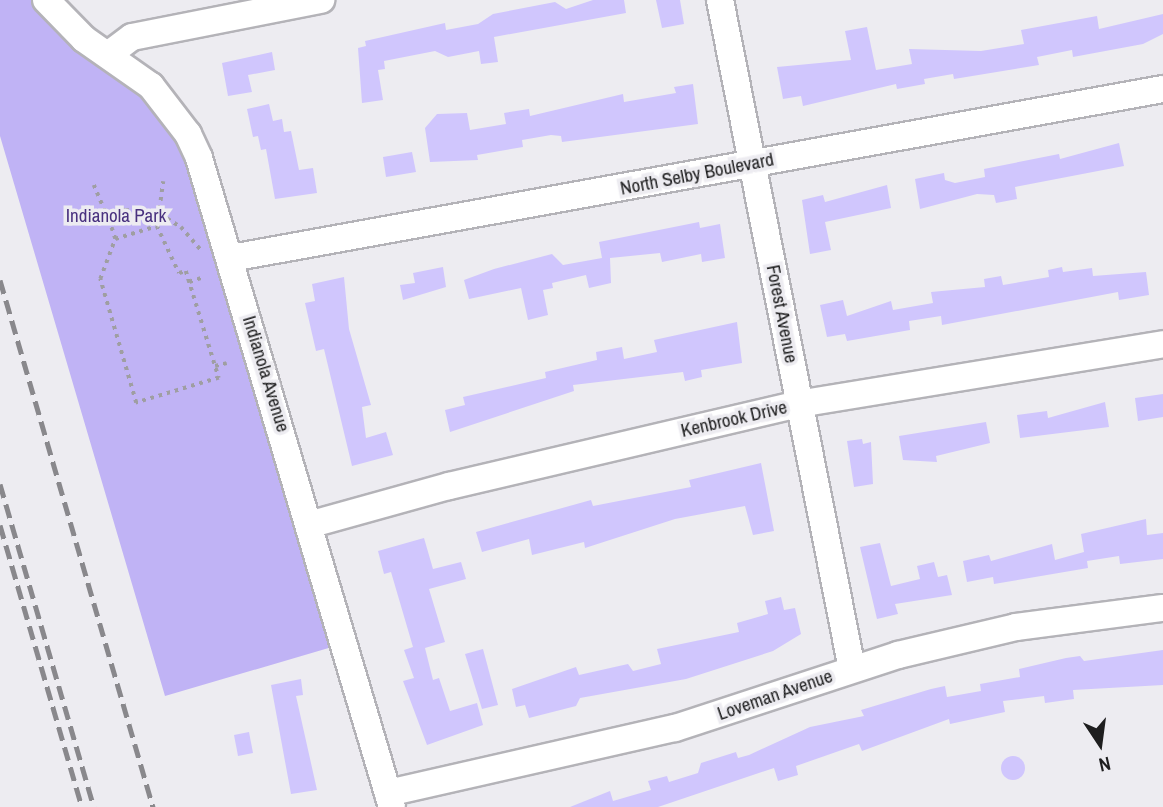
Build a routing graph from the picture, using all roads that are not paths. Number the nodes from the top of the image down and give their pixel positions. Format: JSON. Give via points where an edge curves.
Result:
{"nodes":[{"id":1,"x":46,"y":0,"type":"edge"},
{"id":2,"x":321,"y":0,"type":"edge"},
{"id":3,"x":720,"y":0,"type":"edge"},
{"id":4,"x":108,"y":55,"type":"junction"},
{"id":5,"x":1163,"y":89,"type":"edge"},
{"id":6,"x":752,"y":164,"type":"junction"},
{"id":7,"x":232,"y":258,"type":"junction"},
{"id":8,"x":1163,"y":344,"type":"edge"},
{"id":9,"x":799,"y":404,"type":"junction"},
{"id":10,"x":312,"y":524,"type":"junction"},
{"id":11,"x":1163,"y":608,"type":"edge"},
{"id":12,"x":852,"y":669,"type":"junction"},
{"id":13,"x":390,"y":800,"type":"edge"}],
"edges":[{"from":1,"to":4,"type":"street","name":"Indianola Avenue","via":[[64,22]]},
{"from":2,"to":4,"type":"street","via":[[144,33]]},
{"from":3,"to":6,"type":"street","name":"Forest Avenue"},
{"from":4,"to":7,"type":"street","name":"Indianola Avenue","via":[[151,86],[188,134]]},
{"from":5,"to":6,"type":"street","name":"North Selby Boulevard"},
{"from":6,"to":7,"type":"street","name":"North Selby Boulevard"},
{"from":6,"to":9,"type":"street","name":"Forest Avenue"},
{"from":7,"to":10,"type":"street","name":"Indianola Avenue"},
{"from":8,"to":9,"type":"street","name":"Kenbrook Drive"},
{"from":9,"to":10,"type":"street","name":"Kenbrook Drive","via":[[449,486]]},
{"from":9,"to":12,"type":"street","name":"Forest Avenue"},
{"from":10,"to":13,"type":"street","name":"Indianola Avenue"},
{"from":11,"to":12,"type":"street","name":"Loveman Avenue","via":[[1016,627]]},
{"from":12,"to":13,"type":"street","name":"Loveman Avenue","via":[[586,753]]}]}
